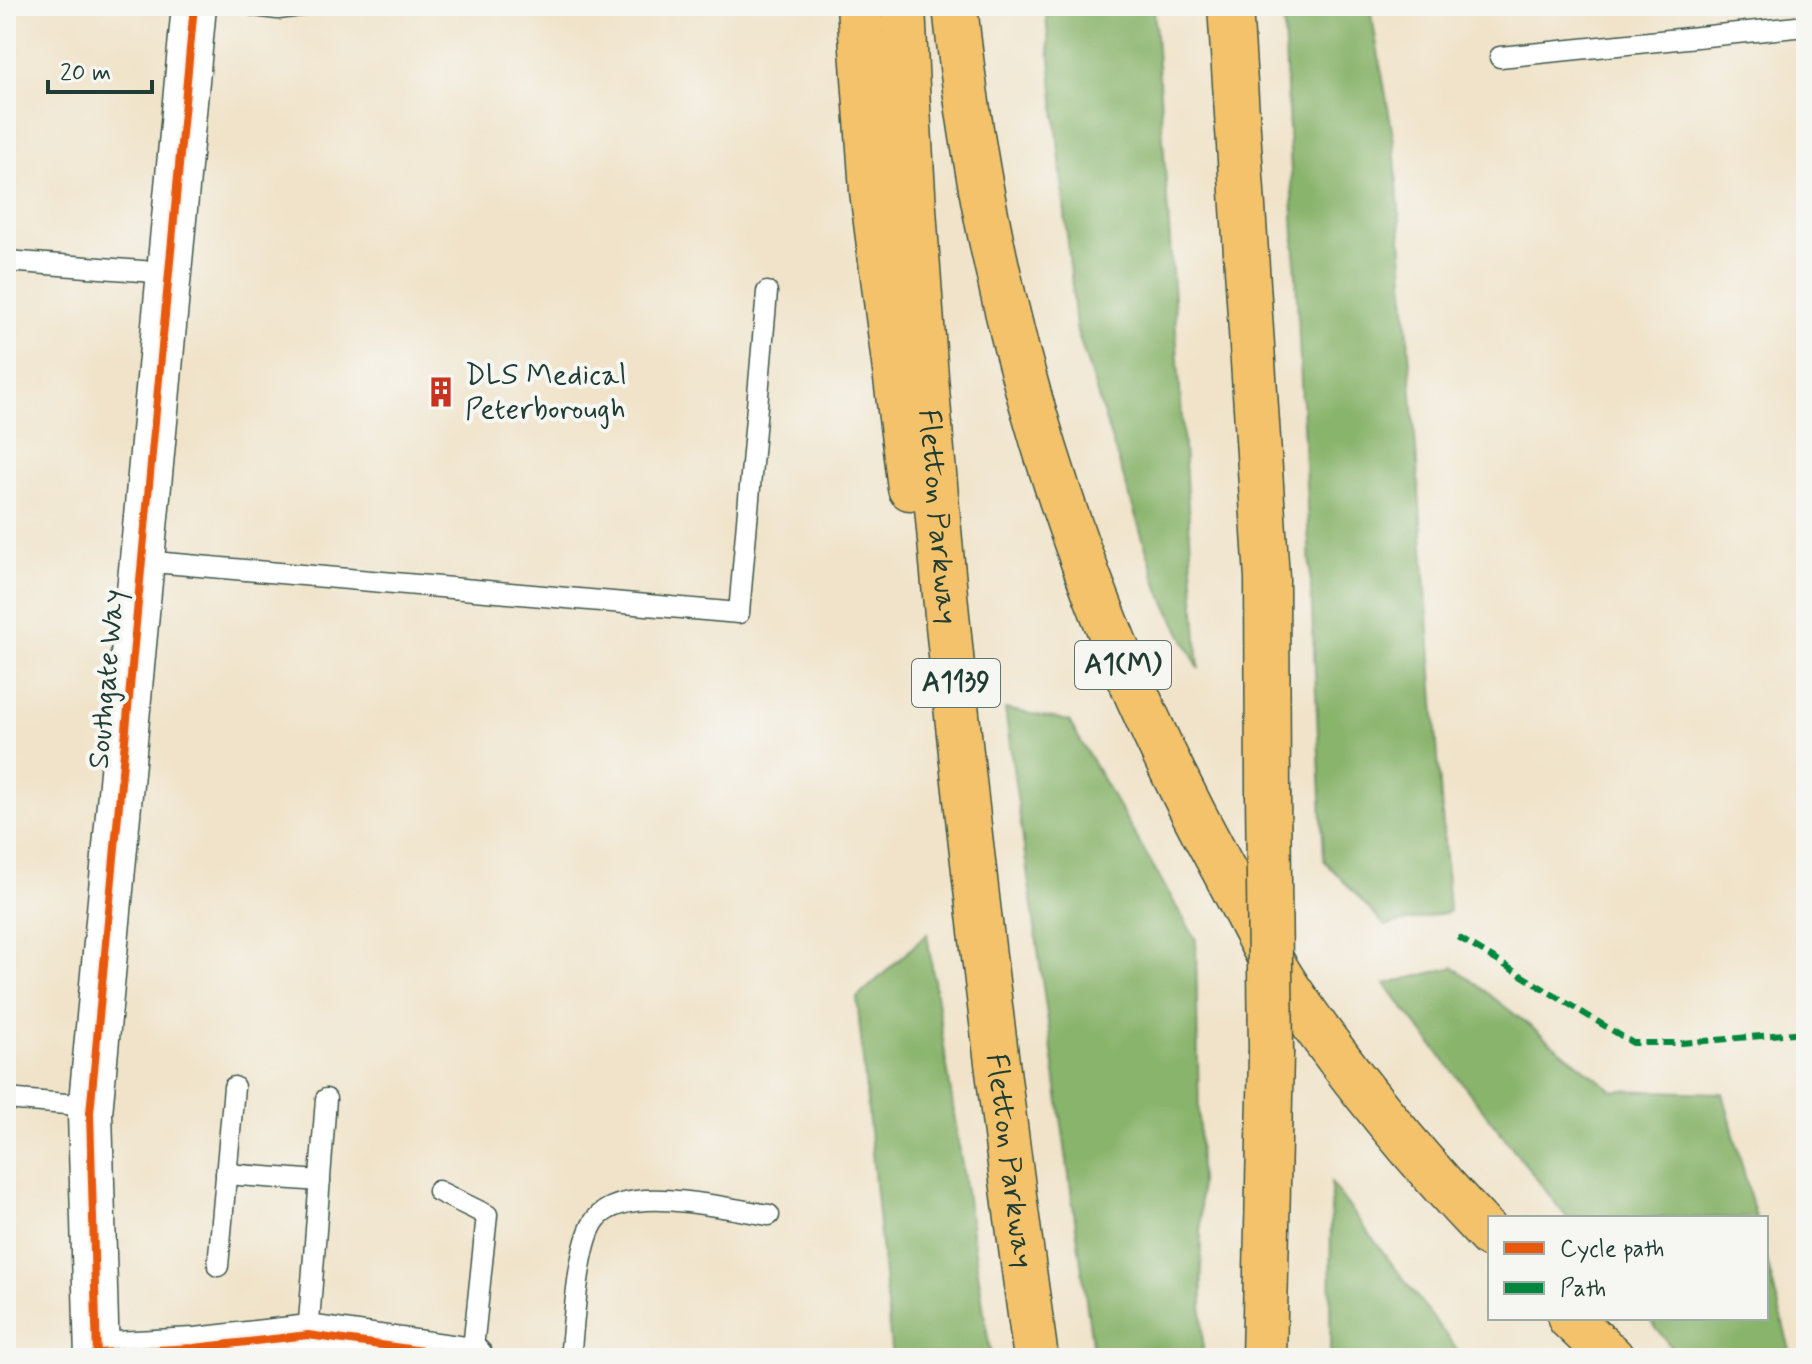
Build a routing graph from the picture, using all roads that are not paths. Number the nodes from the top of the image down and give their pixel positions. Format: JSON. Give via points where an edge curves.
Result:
{"nodes":[{"id":1,"x":194,"y":6,"type":"edge"},
{"id":2,"x":255,"y":6,"type":"edge"},
{"id":3,"x":300,"y":6,"type":"edge"},
{"id":4,"x":859,"y":6,"type":"edge"},
{"id":5,"x":903,"y":6,"type":"edge"},
{"id":6,"x":955,"y":6,"type":"edge"},
{"id":7,"x":1230,"y":6,"type":"edge"},
{"id":8,"x":1806,"y":26,"type":"edge"},
{"id":9,"x":1500,"y":57,"type":"dead end"},
{"id":10,"x":6,"y":261,"type":"edge"},
{"id":11,"x":169,"y":273,"type":"junction"},
{"id":12,"x":767,"y":292,"type":"dead end"},
{"id":13,"x":142,"y":561,"type":"junction"},
{"id":14,"x":997,"y":1072,"type":"junction"},
{"id":15,"x":234,"y":1087,"type":"dead end"},
{"id":16,"x":6,"y":1099,"type":"edge"},
{"id":17,"x":326,"y":1099,"type":"dead end"},
{"id":18,"x":90,"y":1106,"type":"junction"},
{"id":19,"x":226,"y":1174,"type":"junction"},
{"id":20,"x":320,"y":1181,"type":"junction"},
{"id":21,"x":438,"y":1191,"type":"dead end"},
{"id":22,"x":769,"y":1215,"type":"dead end"},
{"id":23,"x":1488,"y":1234,"type":"edge"},
{"id":24,"x":218,"y":1266,"type":"dead end"},
{"id":25,"x":1572,"y":1320,"type":"edge"},
{"id":26,"x":308,"y":1335,"type":"junction"},
{"id":27,"x":96,"y":1355,"type":"edge"},
{"id":28,"x":472,"y":1358,"type":"edge"},
{"id":29,"x":570,"y":1358,"type":"edge"},
{"id":30,"x":1036,"y":1358,"type":"edge"},
{"id":31,"x":1264,"y":1358,"type":"edge"},
{"id":32,"x":1612,"y":1358,"type":"edge"}],
"edges":[{"from":1,"to":11,"type":"street","name":"Southgate Way"},
{"from":2,"to":3,"type":"lane"},
{"from":4,"to":14,"type":"highway","via":[[888,336],[946,765]]},
{"from":5,"to":14,"type":"highway","name":"Fletton Parkway","number":"A1139","via":[[939,507]]},
{"from":6,"to":23,"type":"highway","number":"A1(M)","via":[[976,176],[1001,295],[1053,483],[1128,678],[1194,816],[1293,996],[1419,1161]]},
{"from":7,"to":31,"type":"highway","bridge":true,"via":[[1267,578],[1271,1054]]},
{"from":8,"to":9,"type":"lane"},
{"from":10,"to":11,"type":"lane"},
{"from":11,"to":13,"type":"street","name":"Southgate Way"},
{"from":12,"to":13,"type":"lane","via":[[739,613]]},
{"from":13,"to":18,"type":"street","name":"Southgate Way"},
{"from":14,"to":30,"type":"highway","name":"Fletton Parkway","number":"A1139"},
{"from":15,"to":19,"type":"lane"},
{"from":16,"to":18,"type":"lane"},
{"from":17,"to":20,"type":"lane"},
{"from":18,"to":27,"type":"street","name":"Southgate Way"},
{"from":19,"to":20,"type":"lane"},
{"from":19,"to":24,"type":"lane"},
{"from":20,"to":26,"type":"lane"},
{"from":21,"to":28,"type":"lane","via":[[487,1215]]},
{"from":22,"to":29,"type":"lane","via":[[649,1198],[614,1206],[596,1220],[582,1257]]},
{"from":25,"to":32,"type":"highway"},
{"from":26,"to":27,"type":"street"},
{"from":26,"to":28,"type":"street"}]}
